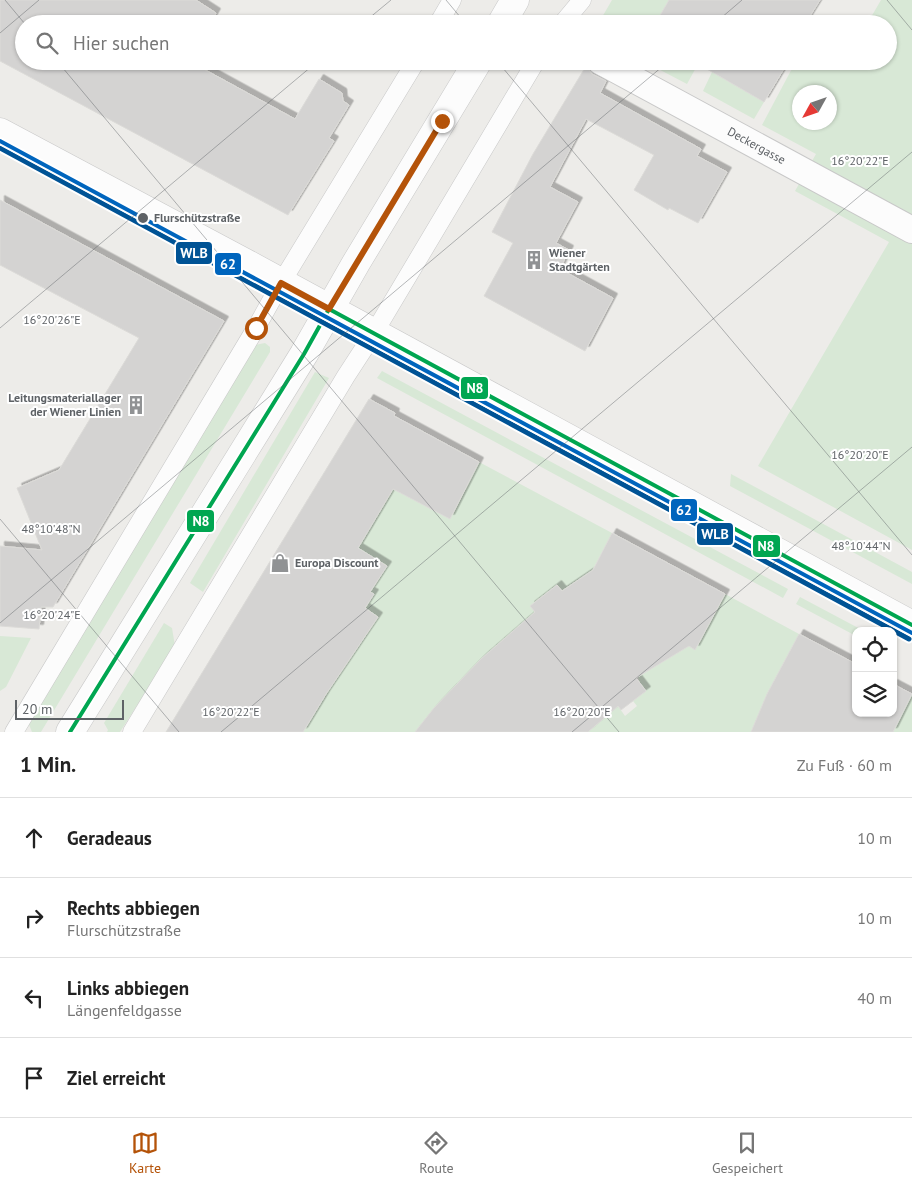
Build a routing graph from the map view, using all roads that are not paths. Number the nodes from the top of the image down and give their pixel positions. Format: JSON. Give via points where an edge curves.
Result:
{"nodes":[{"id":1,"x":452,"y":0,"type":"edge"},
{"id":2,"x":515,"y":0,"type":"edge"},
{"id":3,"x":582,"y":0,"type":"edge"},
{"id":4,"x":443,"y":15,"type":"edge"},
{"id":5,"x":506,"y":15,"type":"edge"},
{"id":6,"x":570,"y":15,"type":"edge"},
{"id":7,"x":411,"y":70,"type":"edge"},
{"id":8,"x":473,"y":70,"type":"edge"},
{"id":9,"x":531,"y":70,"type":"edge"},
{"id":10,"x":617,"y":70,"type":"edge"},
{"id":11,"x":0,"y":132,"type":"edge"},
{"id":12,"x":912,"y":230,"type":"edge"},
{"id":13,"x":281,"y":283,"type":"junction"},
{"id":14,"x":329,"y":309,"type":"junction"},
{"id":15,"x":374,"y":333,"type":"junction"},
{"id":16,"x":912,"y":625,"type":"edge"},
{"id":17,"x":14,"y":732,"type":"edge"},
{"id":18,"x":70,"y":732,"type":"edge"},
{"id":19,"x":132,"y":732,"type":"edge"}],
"edges":[{"from":1,"to":4,"type":"lane"},
{"from":2,"to":5,"type":"street"},
{"from":3,"to":6,"type":"lane"},
{"from":7,"to":13,"type":"lane"},
{"from":8,"to":14,"type":"street"},
{"from":9,"to":15,"type":"lane"},
{"from":10,"to":12,"type":"street","name":"Deckergasse"},
{"from":11,"to":13,"type":"street"},
{"from":13,"to":14,"type":"street"},
{"from":13,"to":17,"type":"lane"},
{"from":14,"to":15,"type":"street"},
{"from":14,"to":18,"type":"street"},
{"from":15,"to":16,"type":"street"},
{"from":15,"to":19,"type":"lane"}]}
